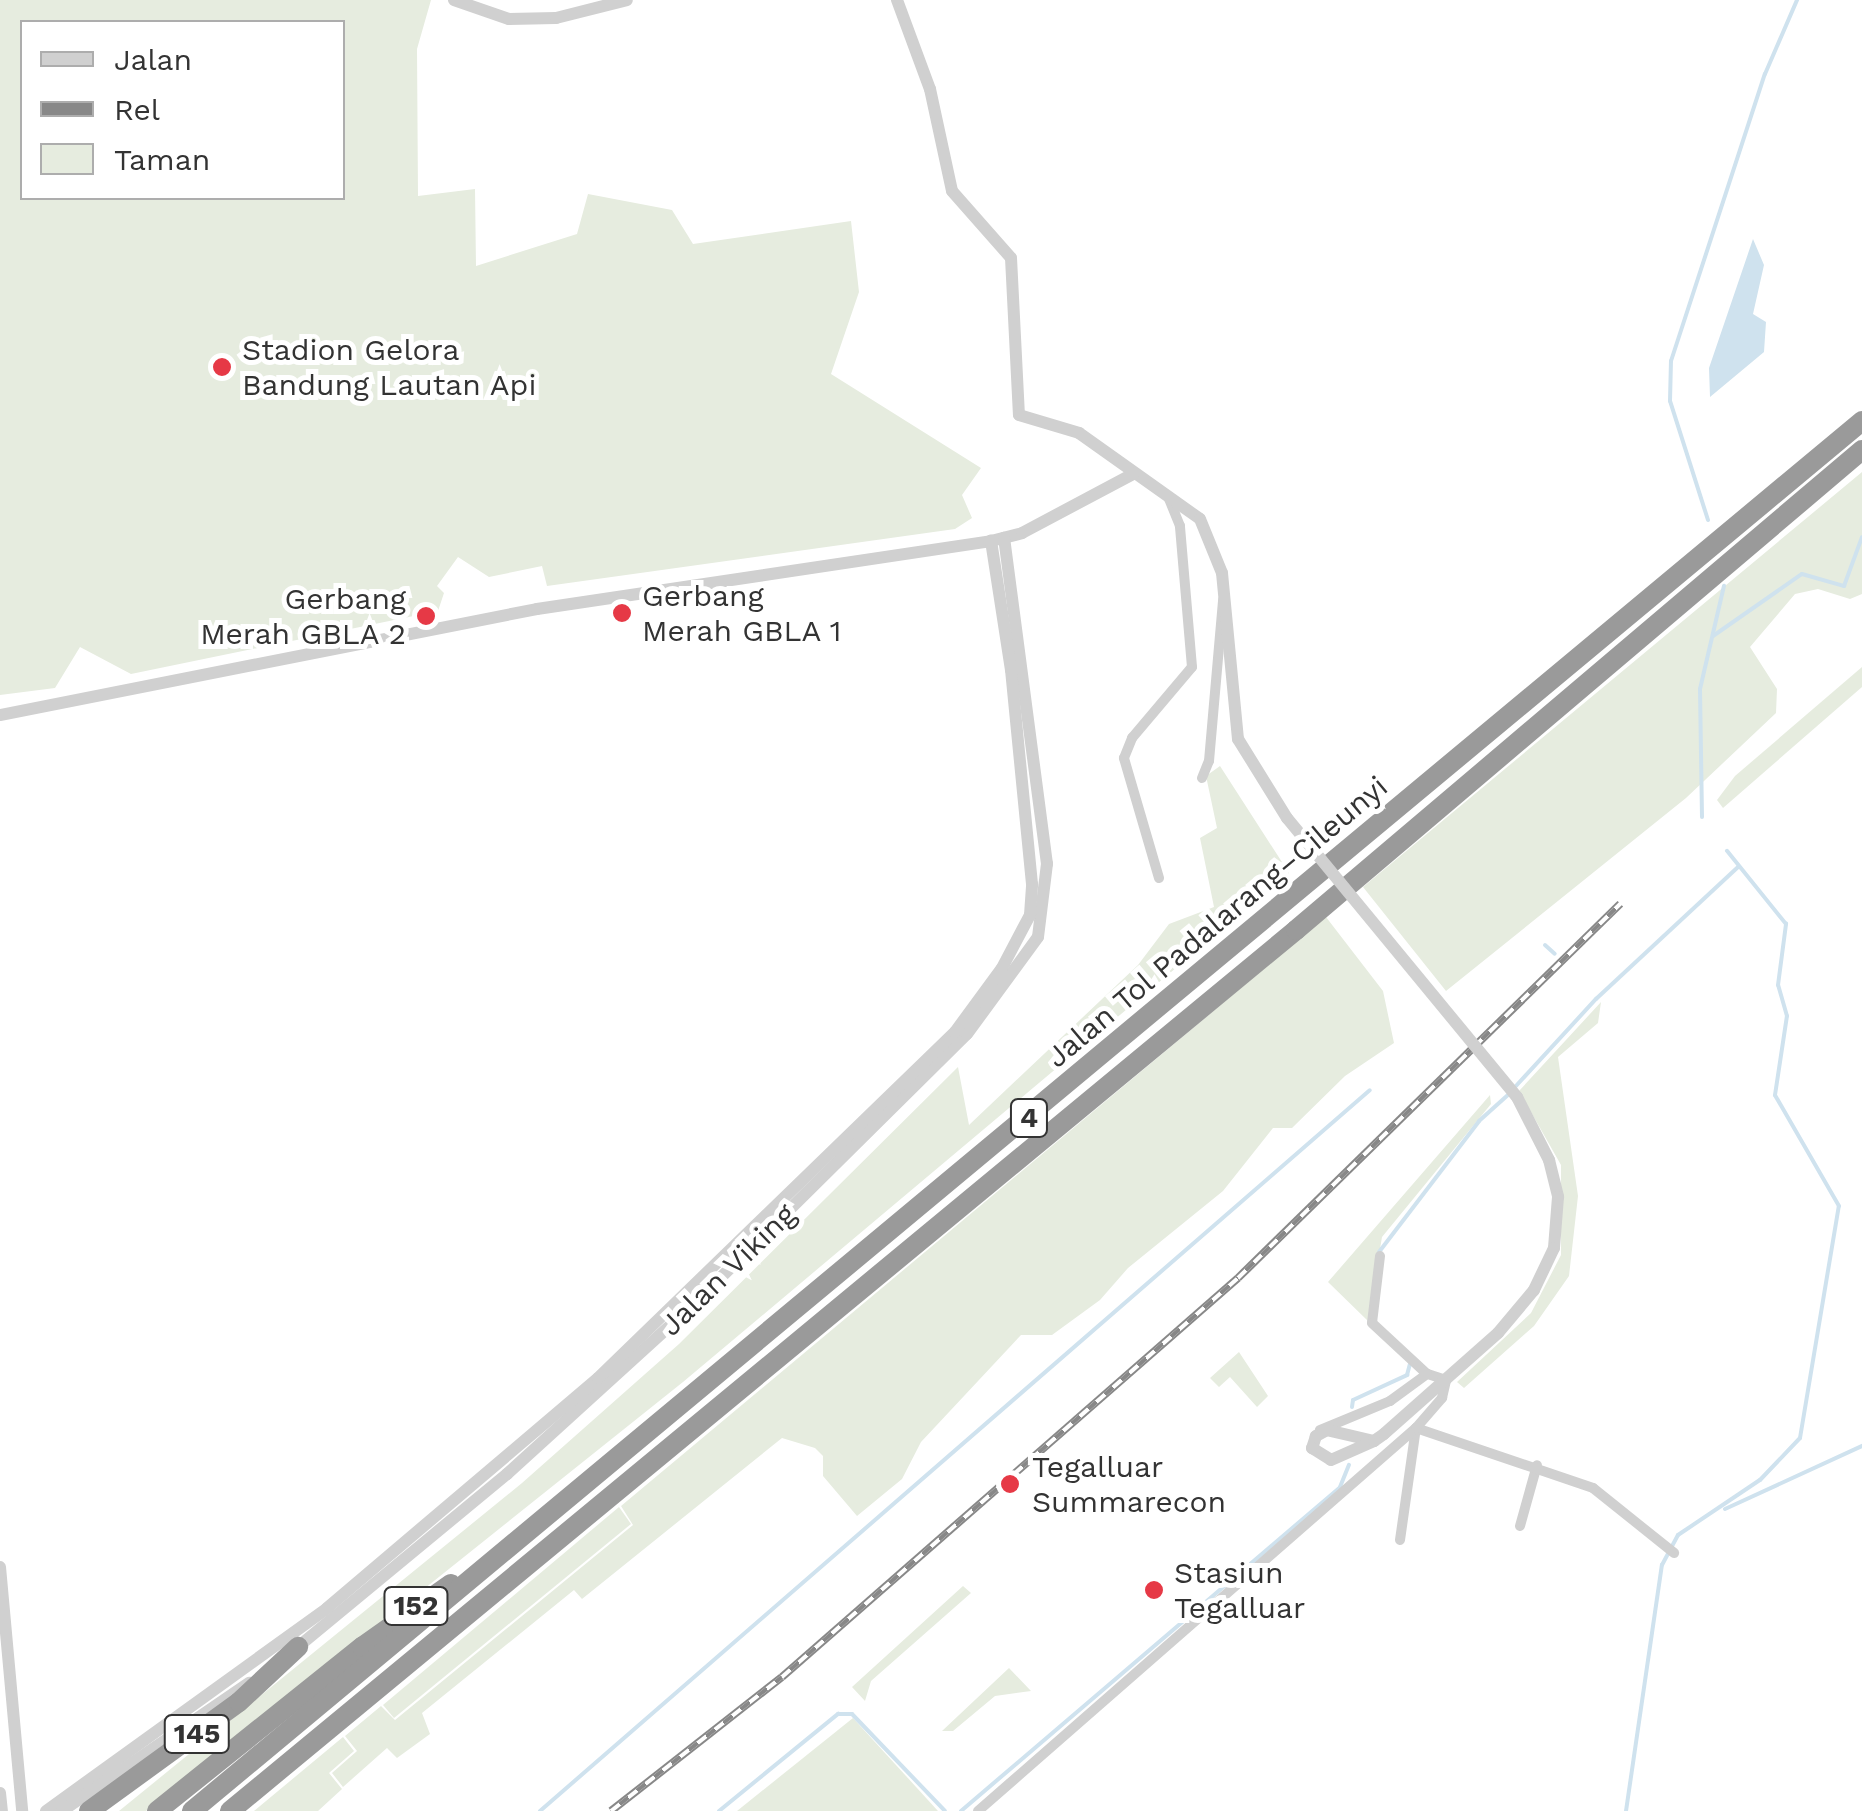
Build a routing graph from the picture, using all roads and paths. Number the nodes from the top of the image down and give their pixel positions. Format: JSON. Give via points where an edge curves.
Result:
{"nodes":[{"id":1,"x":454,"y":0,"type":"edge"},
{"id":2,"x":627,"y":0,"type":"edge"},
{"id":3,"x":897,"y":0,"type":"edge"},
{"id":4,"x":1862,"y":422,"type":"edge"},
{"id":5,"x":1862,"y":450,"type":"edge"},
{"id":6,"x":1133,"y":474,"type":"junction"},
{"id":7,"x":1168,"y":495,"type":"junction"},
{"id":8,"x":997,"y":540,"type":"junction"},
{"id":9,"x":1226,"y":594,"type":"junction"},
{"id":10,"x":0,"y":714,"type":"edge"},
{"id":11,"x":1202,"y":778,"type":"dead end"},
{"id":12,"x":1160,"y":878,"type":"dead end"},
{"id":13,"x":1380,"y":1256,"type":"dead end"},
{"id":14,"x":1427,"y":1374,"type":"junction"},
{"id":15,"x":1339,"y":1427,"type":"junction"},
{"id":16,"x":1416,"y":1428,"type":"junction"},
{"id":17,"x":1379,"y":1438,"type":"junction"},
{"id":18,"x":1337,"y":1457,"type":"junction"},
{"id":19,"x":1537,"y":1465,"type":"junction"},
{"id":20,"x":1520,"y":1526,"type":"dead end"},
{"id":21,"x":1400,"y":1540,"type":"dead end"},
{"id":22,"x":517,"y":1544,"type":"junction"},
{"id":23,"x":1674,"y":1553,"type":"dead end"},
{"id":24,"x":532,"y":1563,"type":"junction"},
{"id":25,"x":0,"y":1567,"type":"edge"},
{"id":26,"x":298,"y":1647,"type":"junction"},
{"id":27,"x":322,"y":1678,"type":"joint"},
{"id":28,"x":0,"y":1793,"type":"edge"},
{"id":29,"x":21,"y":1794,"type":"junction"},
{"id":30,"x":53,"y":1809,"type":"edge"},
{"id":31,"x":2,"y":1811,"type":"edge"},
{"id":32,"x":22,"y":1811,"type":"edge"},
{"id":33,"x":89,"y":1811,"type":"edge"},
{"id":34,"x":157,"y":1811,"type":"edge"},
{"id":35,"x":192,"y":1811,"type":"edge"},
{"id":36,"x":230,"y":1811,"type":"edge"},
{"id":37,"x":978,"y":1811,"type":"edge"}],
"edges":[{"from":1,"to":2,"type":"street","via":[[509,19],[556,18]]},
{"from":3,"to":6,"type":"street","via":[[930,89],[952,191],[1011,258],[1019,415],[1079,433]]},
{"from":4,"to":22,"type":"highway","name":"Jalan Tol Padalarang–Cileunyi","number":"4"},
{"from":5,"to":24,"type":"highway","name":"Jalan Tol Padalarang–Cileunyi","number":"4"},
{"from":6,"to":7,"type":"street"},
{"from":6,"to":8,"type":"street"},
{"from":7,"to":9,"type":"street","via":[[1200,519]]},
{"from":7,"to":12,"type":"street","via":[[1180,526],[1192,666],[1132,738],[1124,758]]},
{"from":8,"to":10,"type":"street","via":[[537,610]]},
{"from":8,"to":26,"type":"street","name":"Jalan Viking","via":[[1046,864],[1038,937],[967,1034],[696,1302],[507,1474]]},
{"from":8,"to":30,"type":"street","name":"Jalan Viking","via":[[1032,884],[1030,915],[1002,968],[930,1057],[598,1378],[327,1608]]},
{"from":9,"to":11,"type":"street"},
{"from":9,"to":17,"type":"street","bridge":true,"via":[[1238,739],[1287,818],[1517,1096],[1544,1147],[1558,1198],[1554,1248],[1534,1290],[1498,1333]]},
{"from":13,"to":14,"type":"street","via":[[1372,1324]]},
{"from":14,"to":15,"type":"street"},
{"from":14,"to":16,"type":"street","via":[[1439,1374],[1447,1386]]},
{"from":15,"to":17,"type":"street"},
{"from":15,"to":18,"type":"street"},
{"from":15,"to":18,"type":"street","via":[[1318,1434],[1314,1453],[1322,1460]]},
{"from":16,"to":19,"type":"street"},
{"from":16,"to":21,"type":"street"},
{"from":16,"to":37,"type":"street"},
{"from":17,"to":18,"type":"street"},
{"from":19,"to":20,"type":"street"},
{"from":19,"to":23,"type":"street","via":[[1593,1488]]},
{"from":22,"to":24,"type":"highway"},
{"from":22,"to":27,"type":"highway","number":"152","via":[[418,1605]]},
{"from":22,"to":35,"type":"highway","name":"Jalan Tol Padalarang–Cileunyi","number":"4"},
{"from":24,"to":36,"type":"highway","name":"Jalan Tol Padalarang–Cileunyi","number":"4"},
{"from":25,"to":29,"type":"street"},
{"from":26,"to":30,"type":"street","name":"Jalan Viking"},
{"from":26,"to":33,"type":"highway","number":"145","via":[[239,1702]]},
{"from":27,"to":34,"type":"highway","number":"145"},
{"from":28,"to":31,"type":"street"},
{"from":29,"to":30,"type":"street","via":[[32,1805]]},
{"from":29,"to":32,"type":"street"}]}
